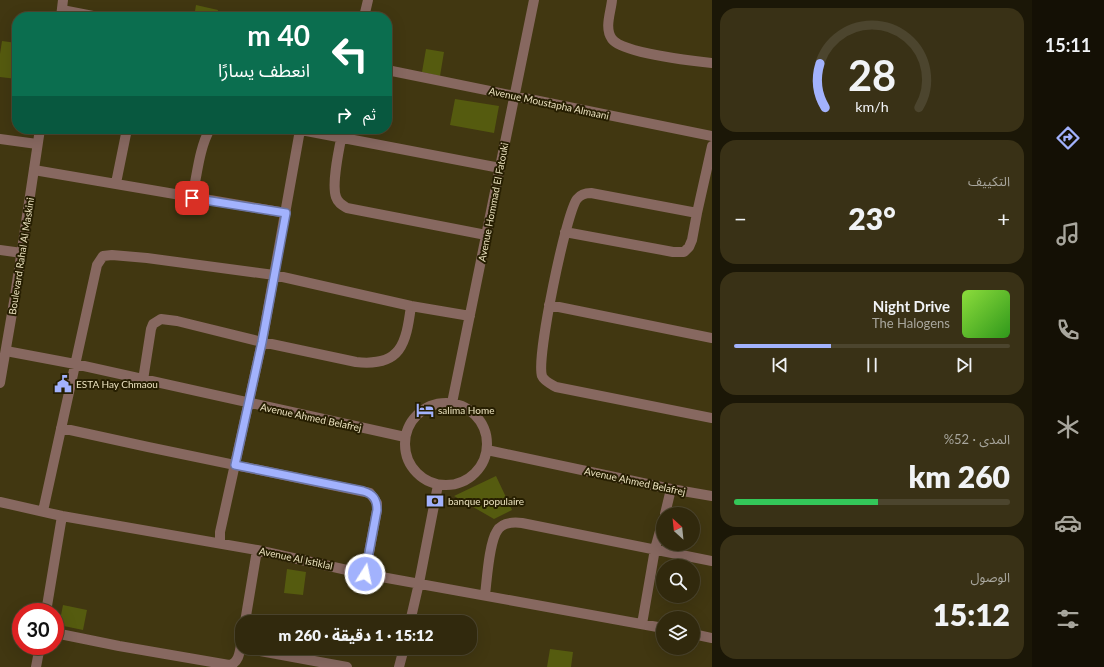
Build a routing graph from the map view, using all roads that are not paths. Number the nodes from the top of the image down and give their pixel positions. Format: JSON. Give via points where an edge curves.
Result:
{"nodes":[{"id":1,"x":366,"y":0,"type":"edge"},
{"id":2,"x":534,"y":0,"type":"edge"},
{"id":3,"x":612,"y":0,"type":"edge"},
{"id":4,"x":62,"y":9,"type":"edge"},
{"id":5,"x":76,"y":12,"type":"edge"},
{"id":6,"x":365,"y":12,"type":"edge"},
{"id":7,"x":712,"y":63,"type":"edge"},
{"id":8,"x":392,"y":71,"type":"edge"},
{"id":9,"x":514,"y":96,"type":"junction"},
{"id":10,"x":39,"y":134,"type":"edge"},
{"id":11,"x":126,"y":134,"type":"edge"},
{"id":12,"x":207,"y":134,"type":"edge"},
{"id":13,"x":297,"y":134,"type":"edge"},
{"id":14,"x":342,"y":134,"type":"edge"},
{"id":15,"x":347,"y":134,"type":"edge"},
{"id":16,"x":712,"y":136,"type":"edge"},
{"id":17,"x":0,"y":139,"type":"edge"},
{"id":18,"x":37,"y":144,"type":"junction"},
{"id":19,"x":712,"y":146,"type":"edge"},
{"id":20,"x":500,"y":168,"type":"junction"},
{"id":21,"x":34,"y":170,"type":"junction"},
{"id":22,"x":116,"y":184,"type":"junction"},
{"id":23,"x":192,"y":198,"type":"junction"},
{"id":24,"x":286,"y":213,"type":"junction"},
{"id":25,"x":697,"y":213,"type":"junction"},
{"id":26,"x":565,"y":232,"type":"junction"},
{"id":27,"x":486,"y":235,"type":"junction"},
{"id":28,"x":0,"y":250,"type":"edge"},
{"id":29,"x":22,"y":253,"type":"junction"},
{"id":30,"x":274,"y":275,"type":"junction"},
{"id":31,"x":549,"y":305,"type":"junction"},
{"id":32,"x":411,"y":306,"type":"junction"},
{"id":33,"x":470,"y":316,"type":"junction"},
{"id":34,"x":712,"y":338,"type":"edge"},
{"id":35,"x":262,"y":342,"type":"junction"},
{"id":36,"x":6,"y":351,"type":"junction"},
{"id":37,"x":75,"y":364,"type":"junction"},
{"id":38,"x":1,"y":368,"type":"edge"},
{"id":39,"x":142,"y":380,"type":"junction"},
{"id":40,"x":0,"y":383,"type":"edge"},
{"id":41,"x":249,"y":403,"type":"junction"},
{"id":42,"x":452,"y":403,"type":"junction"},
{"id":43,"x":712,"y":418,"type":"edge"},
{"id":44,"x":61,"y":428,"type":"junction"},
{"id":45,"x":405,"y":437,"type":"junction"},
{"id":46,"x":487,"y":450,"type":"junction"},
{"id":47,"x":235,"y":465,"type":"junction"},
{"id":48,"x":438,"y":485,"type":"junction"},
{"id":49,"x":671,"y":489,"type":"junction"},
{"id":50,"x":712,"y":496,"type":"edge"},
{"id":51,"x":0,"y":502,"type":"edge"},
{"id":52,"x":666,"y":507,"type":"edge"},
{"id":53,"x":43,"y":511,"type":"junction"},
{"id":54,"x":62,"y":516,"type":"junction"},
{"id":55,"x":220,"y":544,"type":"junction"},
{"id":56,"x":656,"y":546,"type":"edge"},
{"id":57,"x":257,"y":550,"type":"junction"},
{"id":58,"x":655,"y":550,"type":"junction"},
{"id":59,"x":712,"y":561,"type":"edge"},
{"id":60,"x":365,"y":574,"type":"junction"},
{"id":61,"x":419,"y":583,"type":"junction"},
{"id":62,"x":485,"y":595,"type":"junction"},
{"id":63,"x":48,"y":603,"type":"edge"},
{"id":64,"x":246,"y":615,"type":"edge"},
{"id":65,"x":412,"y":615,"type":"edge"},
{"id":66,"x":642,"y":624,"type":"junction"},
{"id":67,"x":656,"y":627,"type":"edge"},
{"id":68,"x":64,"y":635,"type":"edge"},
{"id":69,"x":700,"y":635,"type":"edge"},
{"id":70,"x":712,"y":638,"type":"edge"},
{"id":71,"x":38,"y":655,"type":"edge"},
{"id":72,"x":239,"y":655,"type":"edge"},
{"id":73,"x":287,"y":655,"type":"edge"},
{"id":74,"x":402,"y":655,"type":"edge"},
{"id":75,"x":36,"y":667,"type":"edge"},
{"id":76,"x":347,"y":667,"type":"edge"},
{"id":77,"x":399,"y":667,"type":"edge"}],
"edges":[{"from":1,"to":6,"type":"street"},
{"from":2,"to":9,"type":"street","name":"Avenue Hommad El Fatouki"},
{"from":3,"to":7,"type":"street","via":[[608,30],[616,43],[645,53]]},
{"from":4,"to":5,"type":"street"},
{"from":8,"to":9,"type":"street","name":"Avenue Moustapha Almaani"},
{"from":9,"to":16,"type":"street","name":"Avenue Moustapha Almaani"},
{"from":9,"to":20,"type":"street","name":"Avenue Hommad El Fatouki"},
{"from":10,"to":18,"type":"street","name":"Boulevard Rahal Al Maskini"},
{"from":11,"to":22,"type":"street"},
{"from":12,"to":23,"type":"street"},
{"from":13,"to":24,"type":"street"},
{"from":14,"to":27,"type":"street","via":[[335,187],[336,198],[340,204],[347,208]]},
{"from":15,"to":20,"type":"street"},
{"from":17,"to":18,"type":"street"},
{"from":18,"to":21,"type":"street","name":"Boulevard Rahal Al Maskini"},
{"from":19,"to":25,"type":"street"},
{"from":20,"to":27,"type":"street","name":"Avenue Hommad El Fatouki"},
{"from":21,"to":22,"type":"street"},
{"from":21,"to":29,"type":"street","name":"Boulevard Rahal Al Maskini"},
{"from":22,"to":23,"type":"street"},
{"from":23,"to":24,"type":"street"},
{"from":24,"to":30,"type":"street"},
{"from":25,"to":26,"type":"street","via":[[585,193],[576,200]]},
{"from":25,"to":26,"type":"street","via":[[689,247],[679,253]]},
{"from":26,"to":31,"type":"street"},
{"from":27,"to":33,"type":"street","name":"Avenue Hommad El Fatouki"},
{"from":28,"to":29,"type":"street"},
{"from":29,"to":36,"type":"street","name":"Boulevard Rahal Al Maskini"},
{"from":30,"to":32,"type":"street"},
{"from":30,"to":35,"type":"street"},
{"from":30,"to":37,"type":"street","via":[[147,258],[103,256],[97,265]]},
{"from":31,"to":34,"type":"street"},
{"from":31,"to":43,"type":"street","via":[[540,362],[543,379],[556,386]]},
{"from":32,"to":33,"type":"street"},
{"from":32,"to":35,"type":"street","via":[[407,334],[402,346],[394,356],[380,362],[356,362]]},
{"from":33,"to":42,"type":"street","name":"Avenue Hommad El Fatouki"},
{"from":35,"to":39,"type":"street","via":[[161,319],[153,324],[151,329]]},
{"from":35,"to":41,"type":"street"},
{"from":36,"to":37,"type":"street","name":"Avenue Ahmed Belafrej"},
{"from":36,"to":38,"type":"street","name":"Boulevard Rahal Al Maskini"},
{"from":37,"to":39,"type":"street","name":"Avenue Ahmed Belafrej"},
{"from":37,"to":44,"type":"street"},
{"from":38,"to":40,"type":"street","name":"Boulevard Rahal Al Maskini"},
{"from":39,"to":41,"type":"street","name":"Avenue Ahmed Belafrej"},
{"from":41,"to":45,"type":"street","name":"Avenue Ahmed Belafrej"},
{"from":41,"to":47,"type":"street"},
{"from":42,"to":45,"type":"street","via":[[434,404],[418,413]]},
{"from":42,"to":46,"type":"street","via":[[472,412],[482,422],[487,436]]},
{"from":44,"to":47,"type":"street"},
{"from":44,"to":53,"type":"street"},
{"from":45,"to":48,"type":"street","via":[[406,454],[414,470],[422,478]]},
{"from":46,"to":48,"type":"street","via":[[481,466],[470,478],[455,484]]},
{"from":46,"to":49,"type":"street","name":"Avenue Ahmed Belafrej"},
{"from":47,"to":55,"type":"street","via":[[220,532]]},
{"from":47,"to":60,"type":"street","via":[[370,494],[377,502],[377,510]]},
{"from":48,"to":61,"type":"street"},
{"from":49,"to":50,"type":"street","name":"Avenue Ahmed Belafrej"},
{"from":49,"to":52,"type":"street"},
{"from":51,"to":53,"type":"street","name":"Avenue Al Istiklal"},
{"from":53,"to":54,"type":"street","name":"Avenue Al Istiklal"},
{"from":54,"to":55,"type":"street","name":"Avenue Al Istiklal"},
{"from":54,"to":63,"type":"street"},
{"from":55,"to":57,"type":"street","name":"Avenue Al Istiklal"},
{"from":56,"to":58,"type":"street"},
{"from":57,"to":60,"type":"street","name":"Avenue Al Istiklal"},
{"from":57,"to":64,"type":"street"},
{"from":58,"to":59,"type":"street"},
{"from":58,"to":62,"type":"street","via":[[522,523],[510,523],[500,527],[493,539]]},
{"from":58,"to":66,"type":"street"},
{"from":60,"to":61,"type":"street","name":"Avenue Al Istiklal"},
{"from":61,"to":62,"type":"street","name":"Avenue Al Istiklal"},
{"from":61,"to":65,"type":"street"},
{"from":62,"to":66,"type":"street","name":"Avenue Al Istiklal"},
{"from":66,"to":67,"type":"street","name":"Avenue Al Istiklal"},
{"from":68,"to":72,"type":"street","via":[[229,665],[234,664]]},
{"from":69,"to":70,"type":"street"},
{"from":71,"to":75,"type":"street"},
{"from":73,"to":76,"type":"street"},
{"from":74,"to":77,"type":"street"}]}
